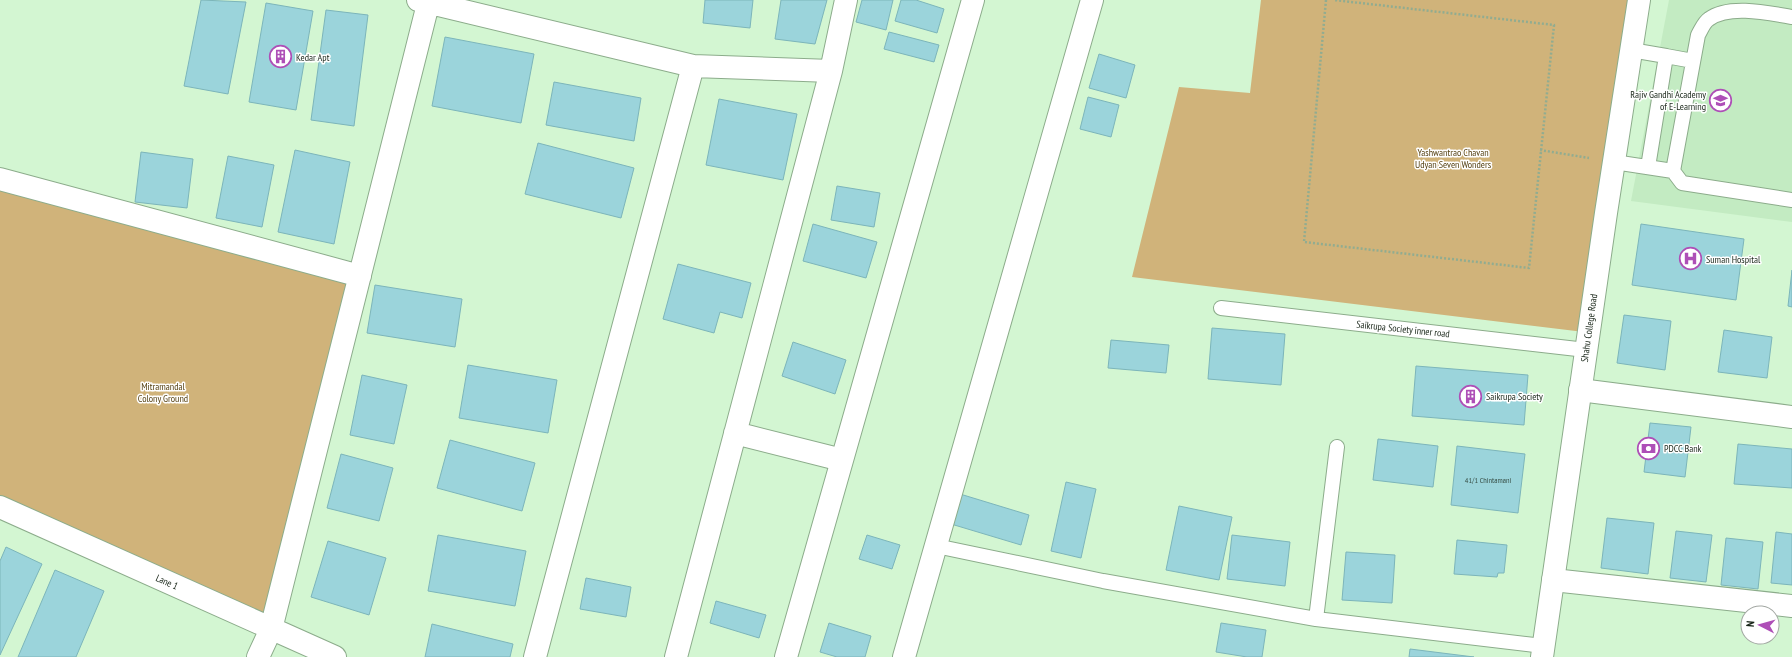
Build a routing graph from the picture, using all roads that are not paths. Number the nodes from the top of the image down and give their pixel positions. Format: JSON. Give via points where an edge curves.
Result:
{"nodes":[{"id":1,"x":846,"y":0,"type":"edge"},
{"id":2,"x":973,"y":0,"type":"edge"},
{"id":3,"x":1092,"y":0,"type":"edge"},
{"id":4,"x":1639,"y":0,"type":"edge"},
{"id":5,"x":425,"y":1,"type":"edge"},
{"id":6,"x":1792,"y":16,"type":"edge"},
{"id":7,"x":1631,"y":50,"type":"junction"},
{"id":8,"x":1666,"y":56,"type":"junction"},
{"id":9,"x":1693,"y":61,"type":"junction"},
{"id":10,"x":693,"y":66,"type":"junction"},
{"id":11,"x":831,"y":71,"type":"junction"},
{"id":12,"x":1614,"y":162,"type":"junction"},
{"id":13,"x":1648,"y":167,"type":"junction"},
{"id":14,"x":1673,"y":170,"type":"junction"},
{"id":15,"x":0,"y":179,"type":"edge"},
{"id":16,"x":1792,"y":200,"type":"edge"},
{"id":17,"x":360,"y":276,"type":"junction"},
{"id":18,"x":1221,"y":308,"type":"dead end"},
{"id":19,"x":1586,"y":350,"type":"junction"},
{"id":20,"x":1580,"y":390,"type":"junction"},
{"id":21,"x":1792,"y":417,"type":"edge"},
{"id":22,"x":735,"y":433,"type":"junction"},
{"id":23,"x":1337,"y":447,"type":"dead end"},
{"id":24,"x":842,"y":460,"type":"junction"},
{"id":25,"x":0,"y":507,"type":"edge"},
{"id":26,"x":936,"y":546,"type":"junction"},
{"id":27,"x":1553,"y":580,"type":"junction"},
{"id":28,"x":1792,"y":606,"type":"edge"},
{"id":29,"x":1316,"y":619,"type":"junction"},
{"id":30,"x":271,"y":629,"type":"junction"},
{"id":31,"x":1543,"y":652,"type":"edge"},
{"id":32,"x":258,"y":657,"type":"edge"},
{"id":33,"x":335,"y":657,"type":"edge"},
{"id":34,"x":535,"y":657,"type":"edge"},
{"id":35,"x":676,"y":657,"type":"edge"},
{"id":36,"x":786,"y":657,"type":"edge"},
{"id":37,"x":904,"y":657,"type":"edge"}],
"edges":[{"from":1,"to":11,"type":"street"},
{"from":2,"to":24,"type":"street"},
{"from":3,"to":26,"type":"street"},
{"from":4,"to":7,"type":"street","name":"Shahu College Road"},
{"from":5,"to":10,"type":"street"},
{"from":5,"to":17,"type":"street"},
{"from":6,"to":9,"type":"lane","via":[[1726,11],[1708,19],[1698,35]]},
{"from":7,"to":8,"type":"lane"},
{"from":7,"to":12,"type":"street","name":"Shahu College Road"},
{"from":8,"to":9,"type":"lane"},
{"from":8,"to":13,"type":"lane"},
{"from":9,"to":14,"type":"lane"},
{"from":10,"to":11,"type":"street"},
{"from":10,"to":34,"type":"street"},
{"from":11,"to":22,"type":"street"},
{"from":12,"to":13,"type":"lane"},
{"from":12,"to":19,"type":"street","name":"Shahu College Road"},
{"from":13,"to":14,"type":"lane"},
{"from":14,"to":16,"type":"lane","via":[[1682,183]]},
{"from":15,"to":17,"type":"street"},
{"from":17,"to":30,"type":"street"},
{"from":18,"to":19,"type":"lane","name":"Saikrupa Society inner road"},
{"from":19,"to":20,"type":"street","name":"Shahu College Road"},
{"from":20,"to":21,"type":"street"},
{"from":20,"to":27,"type":"street","name":"Shahu College Road"},
{"from":22,"to":24,"type":"street"},
{"from":22,"to":35,"type":"street"},
{"from":23,"to":29,"type":"lane"},
{"from":24,"to":36,"type":"street"},
{"from":25,"to":30,"type":"street","name":"Lane 1"},
{"from":26,"to":29,"type":"lane","via":[[1103,581]]},
{"from":26,"to":37,"type":"street"},
{"from":27,"to":28,"type":"street"},
{"from":27,"to":31,"type":"street","name":"Shahu College Road"},
{"from":29,"to":31,"type":"lane"},
{"from":30,"to":32,"type":"street"},
{"from":30,"to":33,"type":"street","name":"Lane 1"}]}
